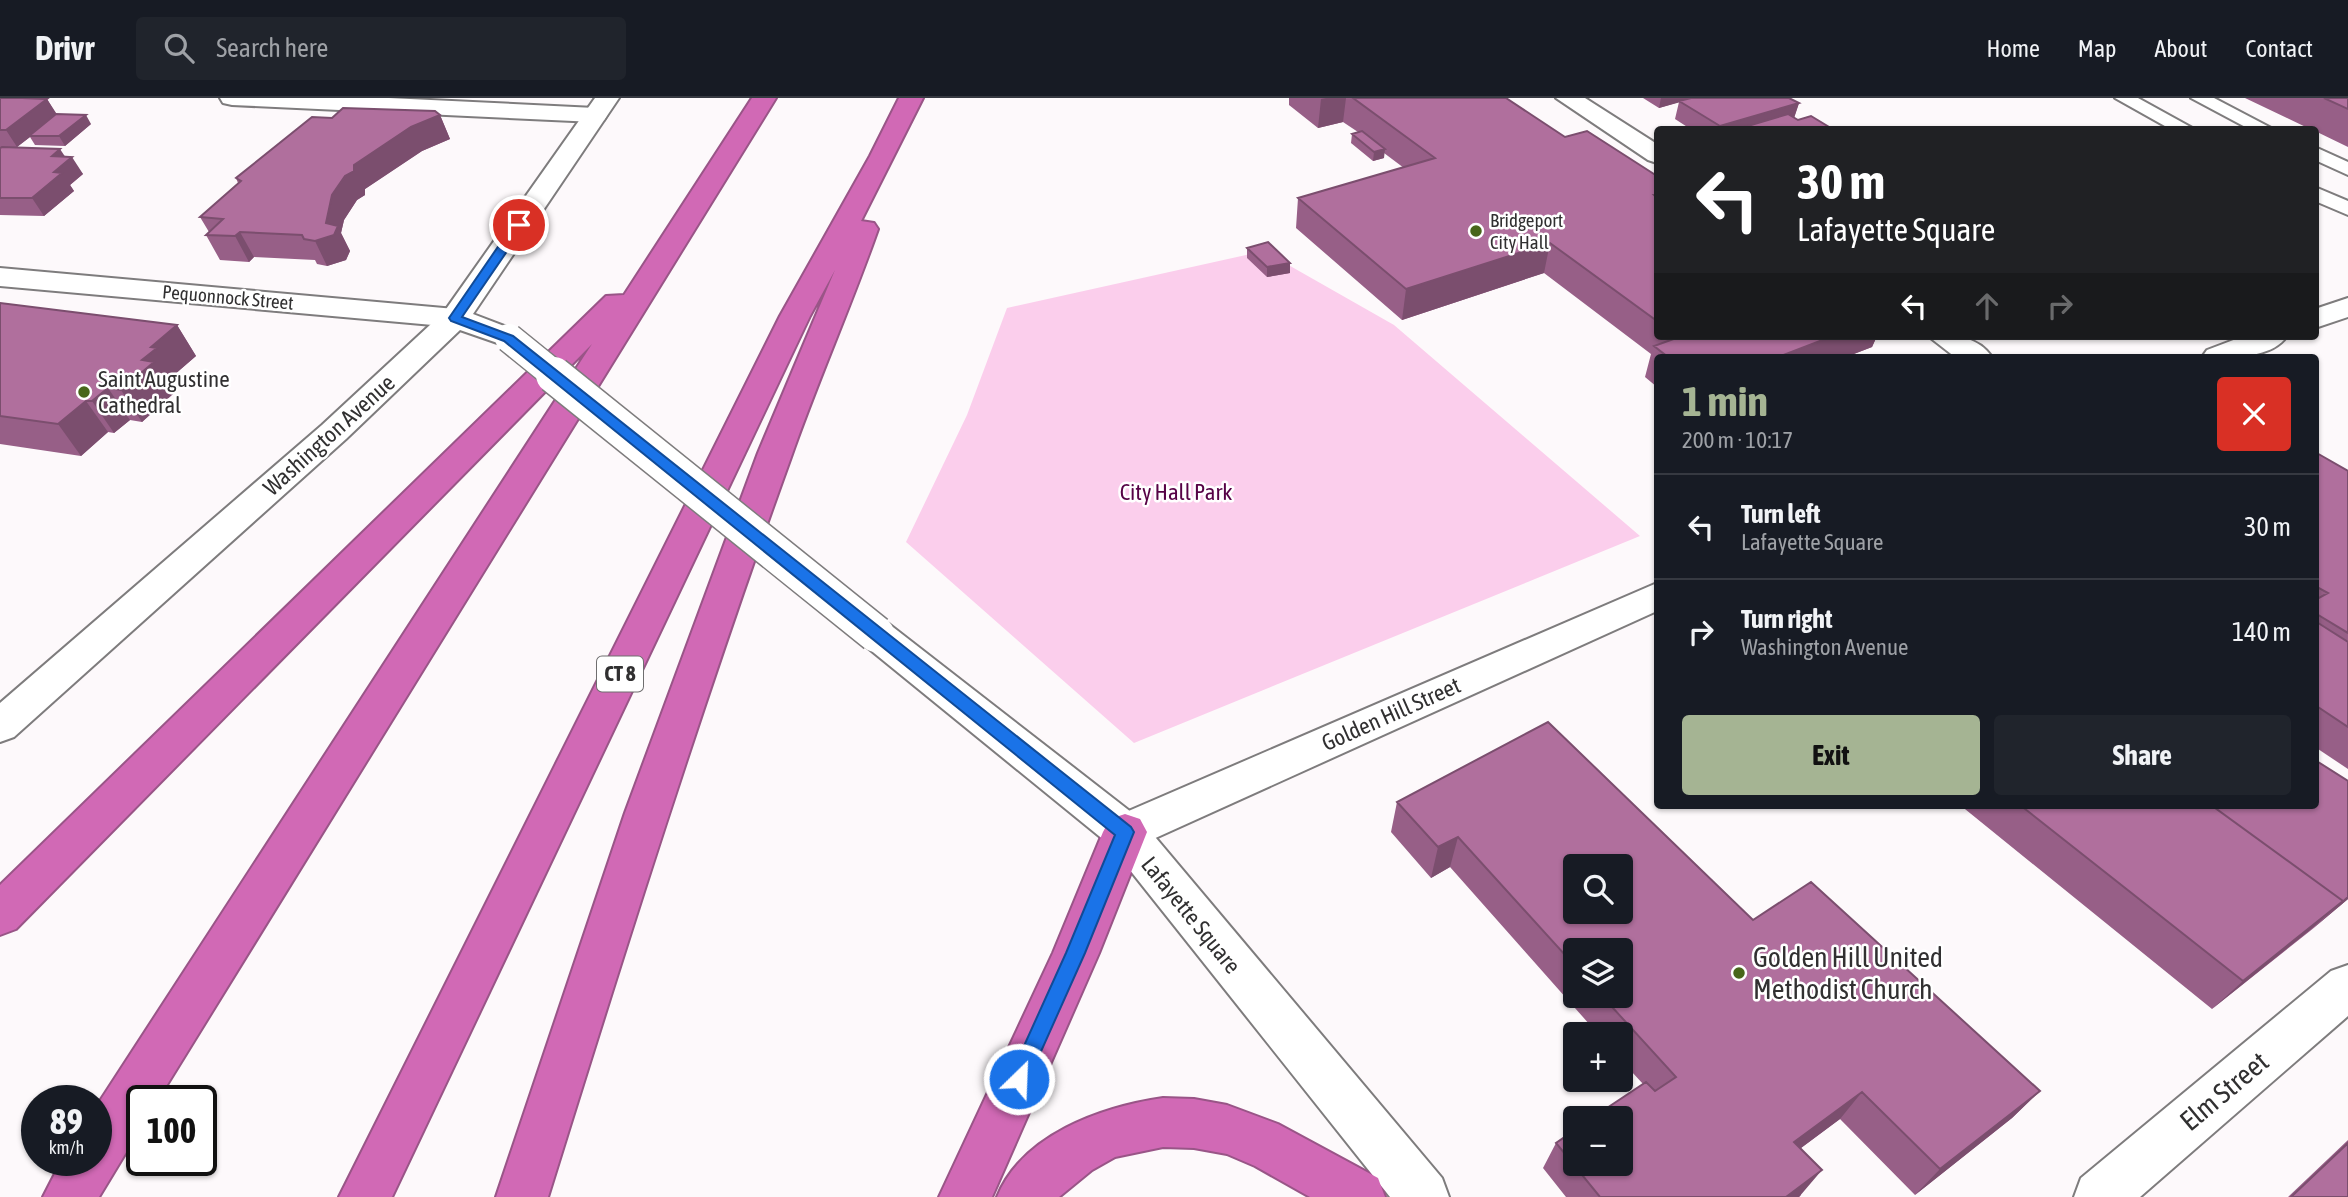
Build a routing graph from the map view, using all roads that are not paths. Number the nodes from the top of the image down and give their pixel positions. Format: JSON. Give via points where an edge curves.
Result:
{"nodes":[{"id":1,"x":232,"y":98,"type":"edge"},
{"id":2,"x":764,"y":98,"type":"edge"},
{"id":3,"x":911,"y":98,"type":"edge"},
{"id":4,"x":1568,"y":98,"type":"edge"},
{"id":5,"x":2124,"y":98,"type":"edge"},
{"id":6,"x":2200,"y":98,"type":"edge"},
{"id":7,"x":601,"y":107,"type":"edge"},
{"id":8,"x":2180,"y":126,"type":"edge"},
{"id":9,"x":2258,"y":126,"type":"edge"},
{"id":10,"x":1654,"y":153,"type":"edge"},
{"id":11,"x":2319,"y":155,"type":"edge"},
{"id":12,"x":883,"y":156,"type":"junction"},
{"id":13,"x":2348,"y":169,"type":"edge"},
{"id":14,"x":2319,"y":195,"type":"edge"},
{"id":15,"x":2348,"y":209,"type":"edge"},
{"id":16,"x":671,"y":246,"type":"junction"},
{"id":17,"x":0,"y":276,"type":"edge"},
{"id":18,"x":2348,"y":307,"type":"edge"},
{"id":19,"x":455,"y":318,"type":"junction"},
{"id":20,"x":2319,"y":318,"type":"edge"},
{"id":21,"x":1948,"y":340,"type":"edge"},
{"id":22,"x":2262,"y":340,"type":"edge"},
{"id":23,"x":1971,"y":354,"type":"edge"},
{"id":24,"x":2226,"y":354,"type":"edge"},
{"id":25,"x":1654,"y":597,"type":"edge"},
{"id":26,"x":0,"y":726,"type":"edge"},
{"id":27,"x":1125,"y":832,"type":"junction"},
{"id":28,"x":0,"y":915,"type":"edge"},
{"id":29,"x":2348,"y":986,"type":"edge"},
{"id":30,"x":112,"y":1128,"type":"edge"},
{"id":31,"x":82,"y":1176,"type":"edge"},
{"id":32,"x":69,"y":1197,"type":"edge"},
{"id":33,"x":365,"y":1197,"type":"edge"},
{"id":34,"x":523,"y":1197,"type":"edge"},
{"id":35,"x":965,"y":1197,"type":"edge"},
{"id":36,"x":1023,"y":1197,"type":"edge"},
{"id":37,"x":1359,"y":1197,"type":"edge"},
{"id":38,"x":1423,"y":1197,"type":"edge"},
{"id":39,"x":2100,"y":1197,"type":"edge"}],
"edges":[{"from":1,"to":7,"type":"main road"},
{"from":2,"to":16,"type":"highway"},
{"from":3,"to":12,"type":"highway","number":"CT 8"},
{"from":4,"to":10,"type":"main road"},
{"from":5,"to":8,"type":"lane"},
{"from":6,"to":9,"type":"lane"},
{"from":7,"to":19,"type":"main road","name":"Washington Avenue"},
{"from":11,"to":13,"type":"lane"},
{"from":12,"to":33,"type":"highway","number":"CT 8","via":[[795,316]]},
{"from":12,"to":34,"type":"highway","via":[[861,239],[775,453],[646,813]]},
{"from":14,"to":15,"type":"lane"},
{"from":16,"to":28,"type":"highway","via":[[442,480]]},
{"from":16,"to":30,"type":"highway"},
{"from":17,"to":19,"type":"main road","name":"Pequonnock Street"},
{"from":18,"to":20,"type":"main road"},
{"from":19,"to":26,"type":"main road","name":"Washington Avenue","via":[[334,432]]},
{"from":19,"to":27,"type":"main road","name":"Lafayette Square","bridge":true,"via":[[509,338]]},
{"from":21,"to":23,"type":"main road"},
{"from":22,"to":24,"type":"main road"},
{"from":25,"to":27,"type":"main road","name":"Golden Hill Street"},
{"from":27,"to":35,"type":"highway","via":[[1076,953]]},
{"from":27,"to":38,"type":"main road","name":"Lafayette Square"},
{"from":29,"to":39,"type":"main road","name":"Elm Street"},
{"from":31,"to":32,"type":"highway"},
{"from":36,"to":37,"type":"highway","via":[[1062,1157],[1096,1137],[1134,1125],[1175,1121],[1258,1141]]}]}
